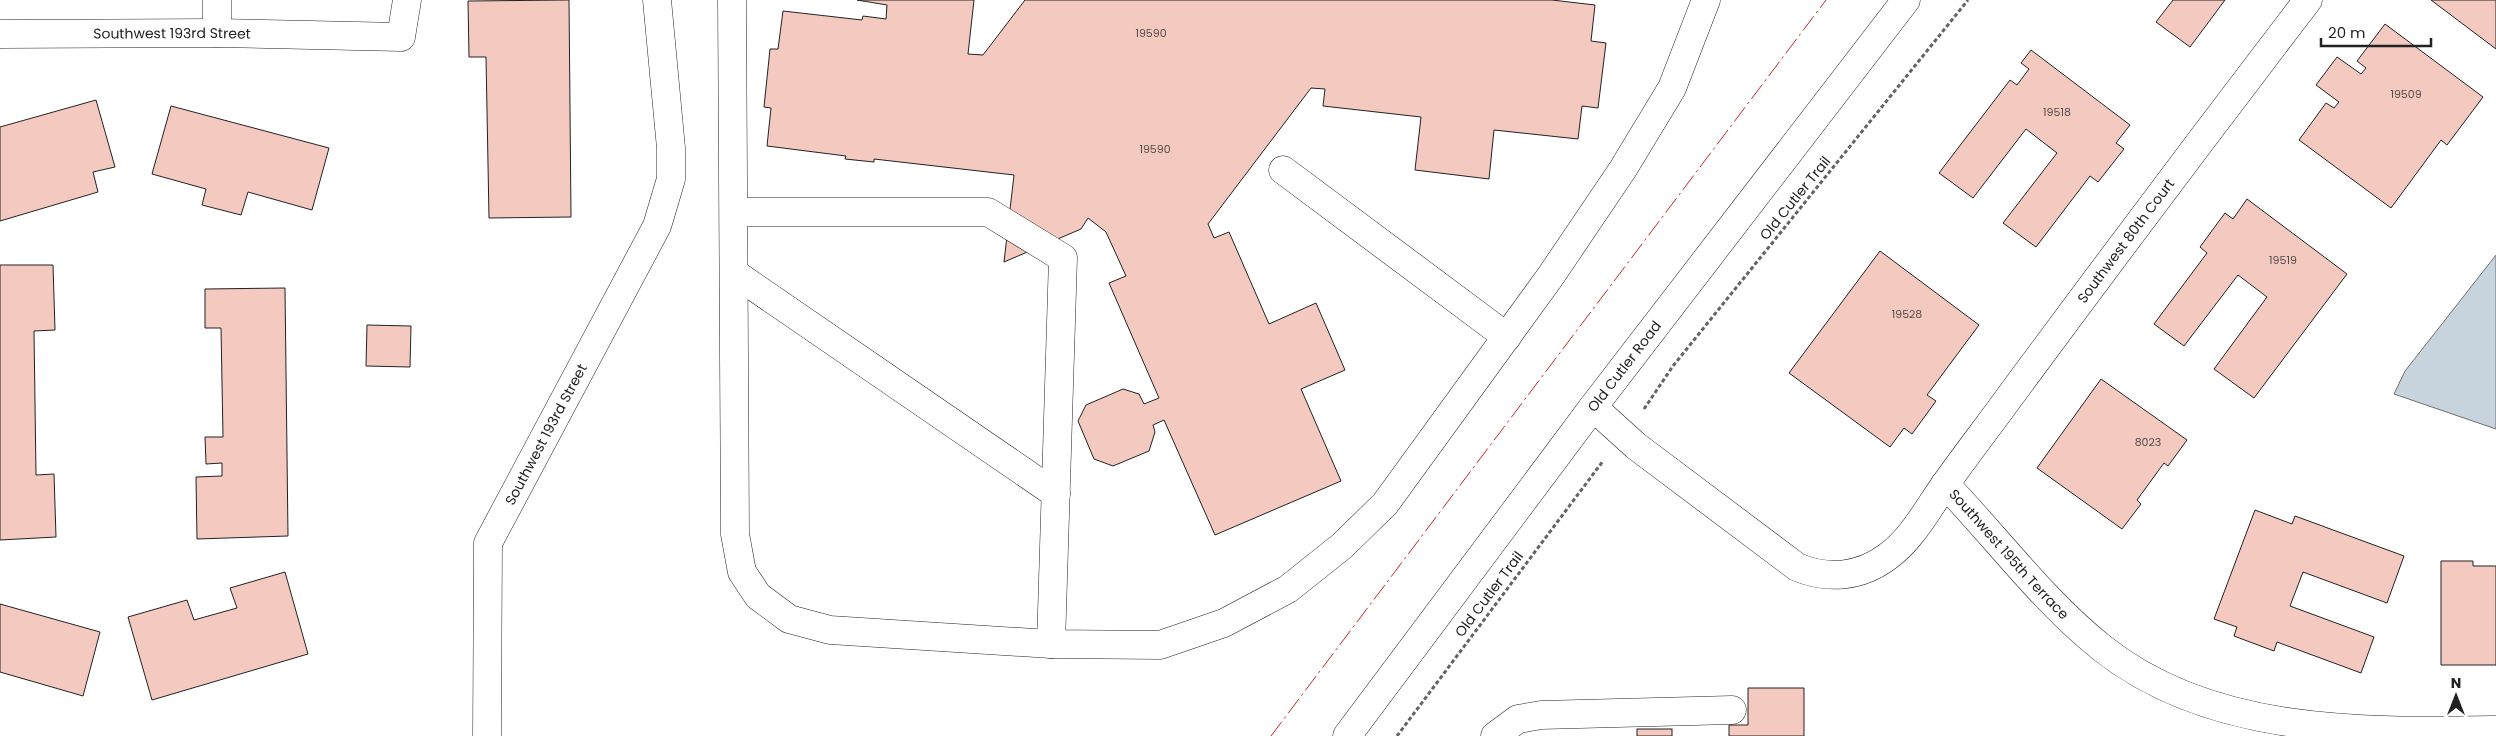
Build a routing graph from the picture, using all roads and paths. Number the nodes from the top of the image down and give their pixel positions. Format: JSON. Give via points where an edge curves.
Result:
{"nodes":[{"id":1,"x":216,"y":0,"type":"edge"},
{"id":2,"x":407,"y":0,"type":"edge"},
{"id":3,"x":657,"y":0,"type":"edge"},
{"id":4,"x":732,"y":0,"type":"edge"},
{"id":5,"x":1706,"y":0,"type":"edge"},
{"id":6,"x":1906,"y":0,"type":"edge"},
{"id":7,"x":1968,"y":0,"type":"edge"},
{"id":8,"x":2308,"y":0,"type":"edge"},
{"id":9,"x":0,"y":34,"type":"edge"},
{"id":10,"x":217,"y":34,"type":"junction"},
{"id":11,"x":1283,"y":170,"type":"dead end"},
{"id":12,"x":734,"y":212,"type":"junction"},
{"id":13,"x":734,"y":273,"type":"junction"},
{"id":14,"x":1507,"y":337,"type":"junction"},
{"id":15,"x":1593,"y":408,"type":"junction"},
{"id":16,"x":1641,"y":412,"type":"dead end"},
{"id":17,"x":1599,"y":466,"type":"dead end"},
{"id":18,"x":1945,"y":484,"type":"junction"},
{"id":19,"x":1056,"y":494,"type":"junction"},
{"id":20,"x":1051,"y":644,"type":"junction"},
{"id":21,"x":1732,"y":710,"type":"dead end"},
{"id":22,"x":2496,"y":730,"type":"edge"},
{"id":23,"x":487,"y":736,"type":"edge"},
{"id":24,"x":1347,"y":736,"type":"edge"},
{"id":25,"x":1397,"y":736,"type":"edge"},
{"id":26,"x":1495,"y":736,"type":"edge"}],
"edges":[{"from":1,"to":10,"type":"street"},
{"from":2,"to":10,"type":"street","name":"Southwest 193rd Street","via":[[402,37]]},
{"from":3,"to":23,"type":"street","name":"Southwest 193rd Street","via":[[671,179],[657,226],[488,543]]},
{"from":4,"to":12,"type":"street"},
{"from":5,"to":14,"type":"street","via":[[1672,88],[1623,169]]},
{"from":6,"to":15,"type":"street","name":"Old Cutler Road"},
{"from":7,"to":16,"type":"path","name":"Old Cutler Trail","via":[[1673,366]]},
{"from":8,"to":18,"type":"street","name":"Southwest 80th Court"},
{"from":9,"to":10,"type":"street","name":"Southwest 193rd Street"},
{"from":11,"to":14,"type":"street"},
{"from":12,"to":13,"type":"street"},
{"from":12,"to":19,"type":"street","via":[[988,212],[1063,258]]},
{"from":13,"to":19,"type":"street"},
{"from":13,"to":20,"type":"street","via":[[735,534],[742,572],[758,596],[789,618],[830,630]]},
{"from":14,"to":20,"type":"street","via":[[1385,504],[1342,546],[1288,589],[1224,623],[1160,645]]},
{"from":15,"to":18,"type":"street","name":"Southwest 195th Terrace","via":[[1636,446],[1779,555],[1797,567],[1817,574],[1858,572],[1886,558],[1914,530]]},
{"from":15,"to":24,"type":"street","name":"Old Cutler Road"},
{"from":17,"to":25,"type":"path","name":"Old Cutler Trail"},
{"from":18,"to":22,"type":"street","name":"Southwest 195th Terrace","via":[[2044,593],[2092,639],[2135,671],[2176,692],[2216,706],[2314,726],[2360,730]]},
{"from":19,"to":20,"type":"street"},
{"from":21,"to":26,"type":"street","via":[[1541,715],[1518,720]]}]}
